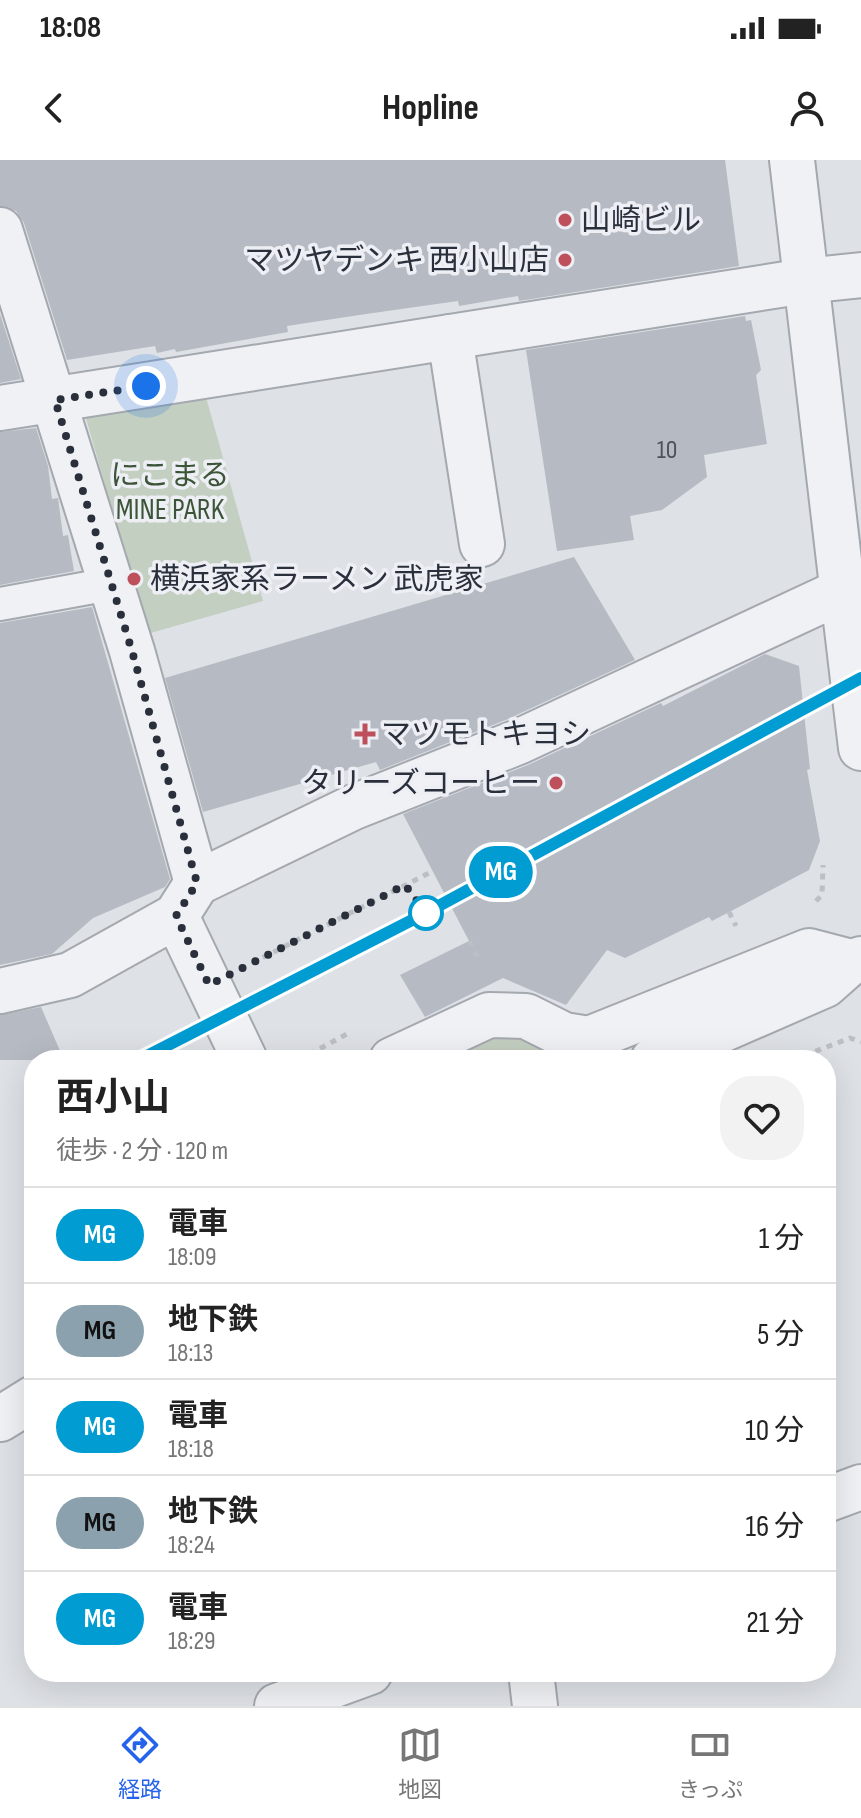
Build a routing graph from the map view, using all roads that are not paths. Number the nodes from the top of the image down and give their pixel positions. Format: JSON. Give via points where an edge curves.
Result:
{"nodes":[{"id":1,"x":792,"y":160,"type":"edge"},
{"id":2,"x":0,"y":230,"type":"edge"},
{"id":3,"x":861,"y":275,"type":"edge"},
{"id":4,"x":805,"y":281,"type":"junction"},
{"id":5,"x":450,"y":337,"type":"junction"},
{"id":6,"x":55,"y":400,"type":"junction"},
{"id":7,"x":0,"y":408,"type":"edge"},
{"id":8,"x":482,"y":544,"type":"dead end"},
{"id":9,"x":110,"y":584,"type":"junction"},
{"id":10,"x":842,"y":591,"type":"junction"},
{"id":11,"x":0,"y":604,"type":"edge"},
{"id":12,"x":861,"y":748,"type":"edge"},
{"id":13,"x":187,"y":900,"type":"junction"},
{"id":14,"x":856,"y":960,"type":"edge"},
{"id":15,"x":0,"y":991,"type":"edge"},
{"id":16,"x":240,"y":1050,"type":"edge"},
{"id":17,"x":414,"y":1050,"type":"edge"},
{"id":18,"x":676,"y":1050,"type":"edge"},
{"id":19,"x":24,"y":1404,"type":"edge"},
{"id":20,"x":0,"y":1419,"type":"edge"},
{"id":21,"x":861,"y":1487,"type":"edge"},
{"id":22,"x":836,"y":1496,"type":"edge"},
{"id":23,"x":343,"y":1682,"type":"edge"},
{"id":24,"x":532,"y":1682,"type":"edge"},
{"id":25,"x":277,"y":1706,"type":"edge"},
{"id":26,"x":535,"y":1706,"type":"edge"}],
"edges":[{"from":1,"to":4,"type":"street"},
{"from":2,"to":6,"type":"street"},
{"from":3,"to":4,"type":"street"},
{"from":4,"to":5,"type":"street"},
{"from":4,"to":10,"type":"street"},
{"from":5,"to":6,"type":"street"},
{"from":5,"to":8,"type":"street"},
{"from":6,"to":7,"type":"street"},
{"from":6,"to":9,"type":"street"},
{"from":9,"to":11,"type":"lane"},
{"from":9,"to":13,"type":"street"},
{"from":10,"to":12,"type":"street"},
{"from":10,"to":13,"type":"street","via":[[518,742],[354,807]]},
{"from":13,"to":15,"type":"street","via":[[70,975]]},
{"from":13,"to":16,"type":"street","via":[[209,985]]},
{"from":14,"to":17,"type":"street","via":[[809,951],[589,1039],[564,1035],[526,1016],[489,1015]]},
{"from":14,"to":18,"type":"street","via":[[825,985]]},
{"from":19,"to":20,"type":"street"},
{"from":21,"to":22,"type":"street"},
{"from":23,"to":25,"type":"street"},
{"from":24,"to":26,"type":"street"}]}
